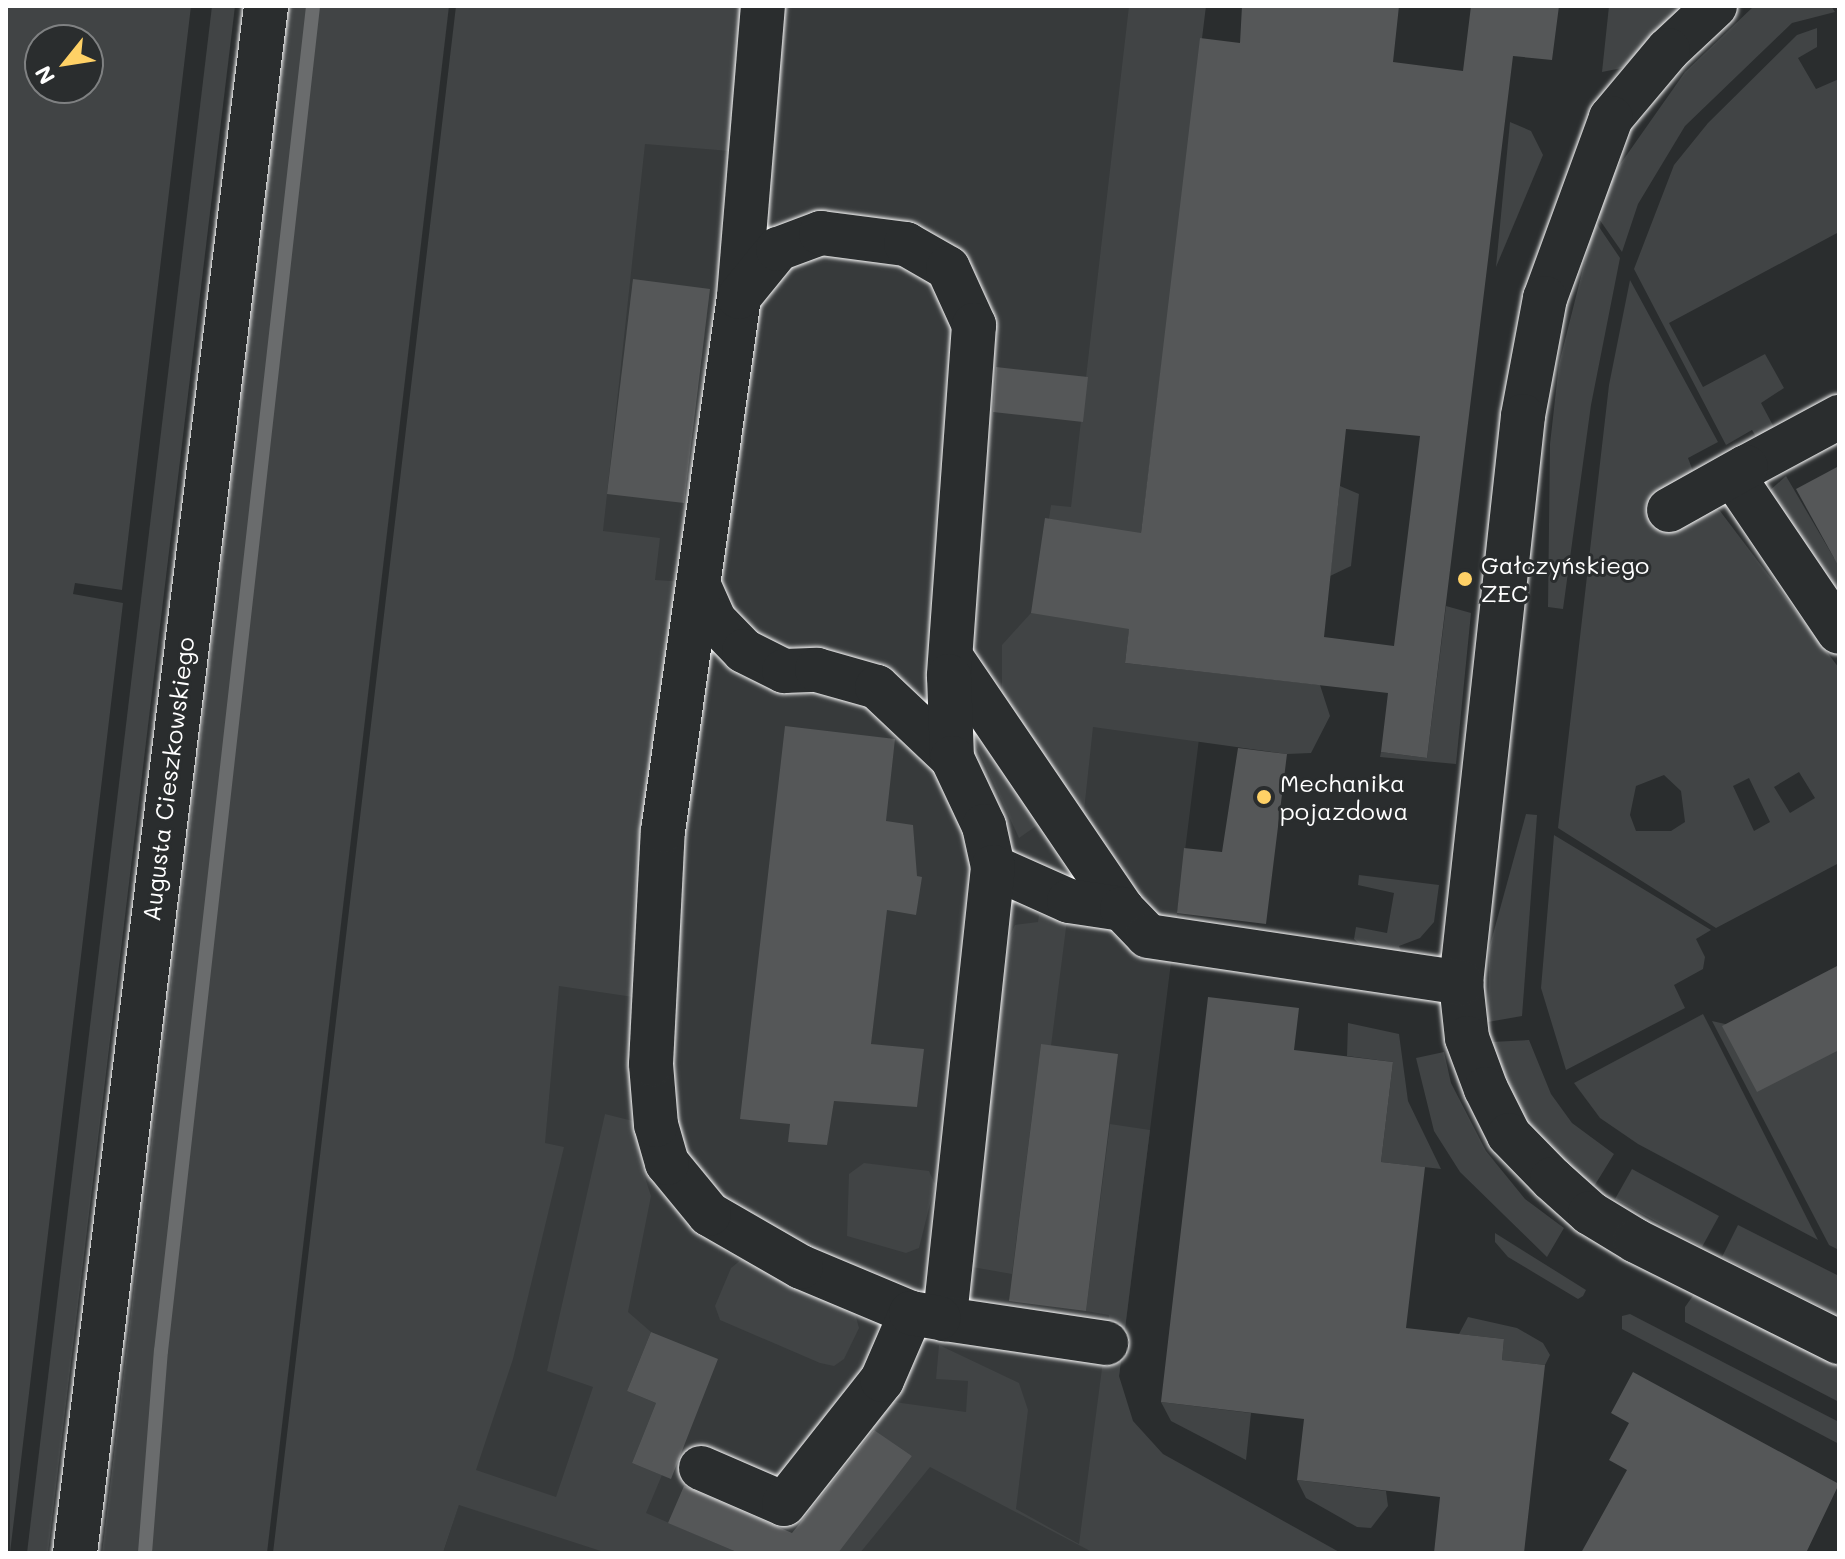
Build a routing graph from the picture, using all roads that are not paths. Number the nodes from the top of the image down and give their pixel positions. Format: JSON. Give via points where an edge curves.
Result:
{"nodes":[{"id":1,"x":266,"y":6,"type":"edge"},
{"id":2,"x":763,"y":6,"type":"edge"},
{"id":3,"x":1715,"y":6,"type":"edge"},
{"id":4,"x":739,"y":297,"type":"junction"},
{"id":5,"x":1839,"y":417,"type":"edge"},
{"id":6,"x":1746,"y":467,"type":"junction"},
{"id":7,"x":1669,"y":510,"type":"dead end"},
{"id":8,"x":700,"y":588,"type":"junction"},
{"id":9,"x":1839,"y":632,"type":"edge"},
{"id":10,"x":951,"y":657,"type":"junction"},
{"id":11,"x":952,"y":758,"type":"junction"},
{"id":12,"x":993,"y":867,"type":"junction"},
{"id":13,"x":1122,"y":909,"type":"junction"},
{"id":14,"x":1461,"y":983,"type":"junction"},
{"id":15,"x":928,"y":1316,"type":"junction"},
{"id":16,"x":1839,"y":1342,"type":"edge"},
{"id":17,"x":1106,"y":1343,"type":"dead end"},
{"id":18,"x":701,"y":1468,"type":"dead end"},
{"id":19,"x":75,"y":1553,"type":"edge"}],
"edges":[{"from":1,"to":19,"type":"street","name":"Augusta Cieszkowskiego"},
{"from":2,"to":4,"type":"street"},
{"from":3,"to":14,"type":"street","via":[[1668,50],[1611,118],[1545,298],[1523,416]]},
{"from":4,"to":8,"type":"street"},
{"from":4,"to":10,"type":"street","via":[[778,249],[821,233],[906,244],[948,268],[974,325]]},
{"from":5,"to":6,"type":"street"},
{"from":6,"to":7,"type":"street"},
{"from":6,"to":9,"type":"street","via":[[1743,495]]},
{"from":8,"to":11,"type":"street","via":[[714,620],[744,651],[784,671],[817,670],[877,687]]},
{"from":8,"to":15,"type":"street","via":[[663,831],[651,1064],[656,1125],[680,1186],[709,1214],[801,1267]]},
{"from":10,"to":11,"type":"street"},
{"from":10,"to":13,"type":"street"},
{"from":11,"to":12,"type":"street","via":[[984,826]]},
{"from":12,"to":13,"type":"street","via":[[1069,901]]},
{"from":12,"to":15,"type":"street"},
{"from":13,"to":14,"type":"street","via":[[1148,936]]},
{"from":14,"to":16,"type":"street","via":[[1467,1038],[1486,1089],[1509,1135],[1552,1179],[1590,1213],[1636,1241]]},
{"from":15,"to":17,"type":"street"},
{"from":15,"to":18,"type":"street","via":[[784,1504]]}]}
